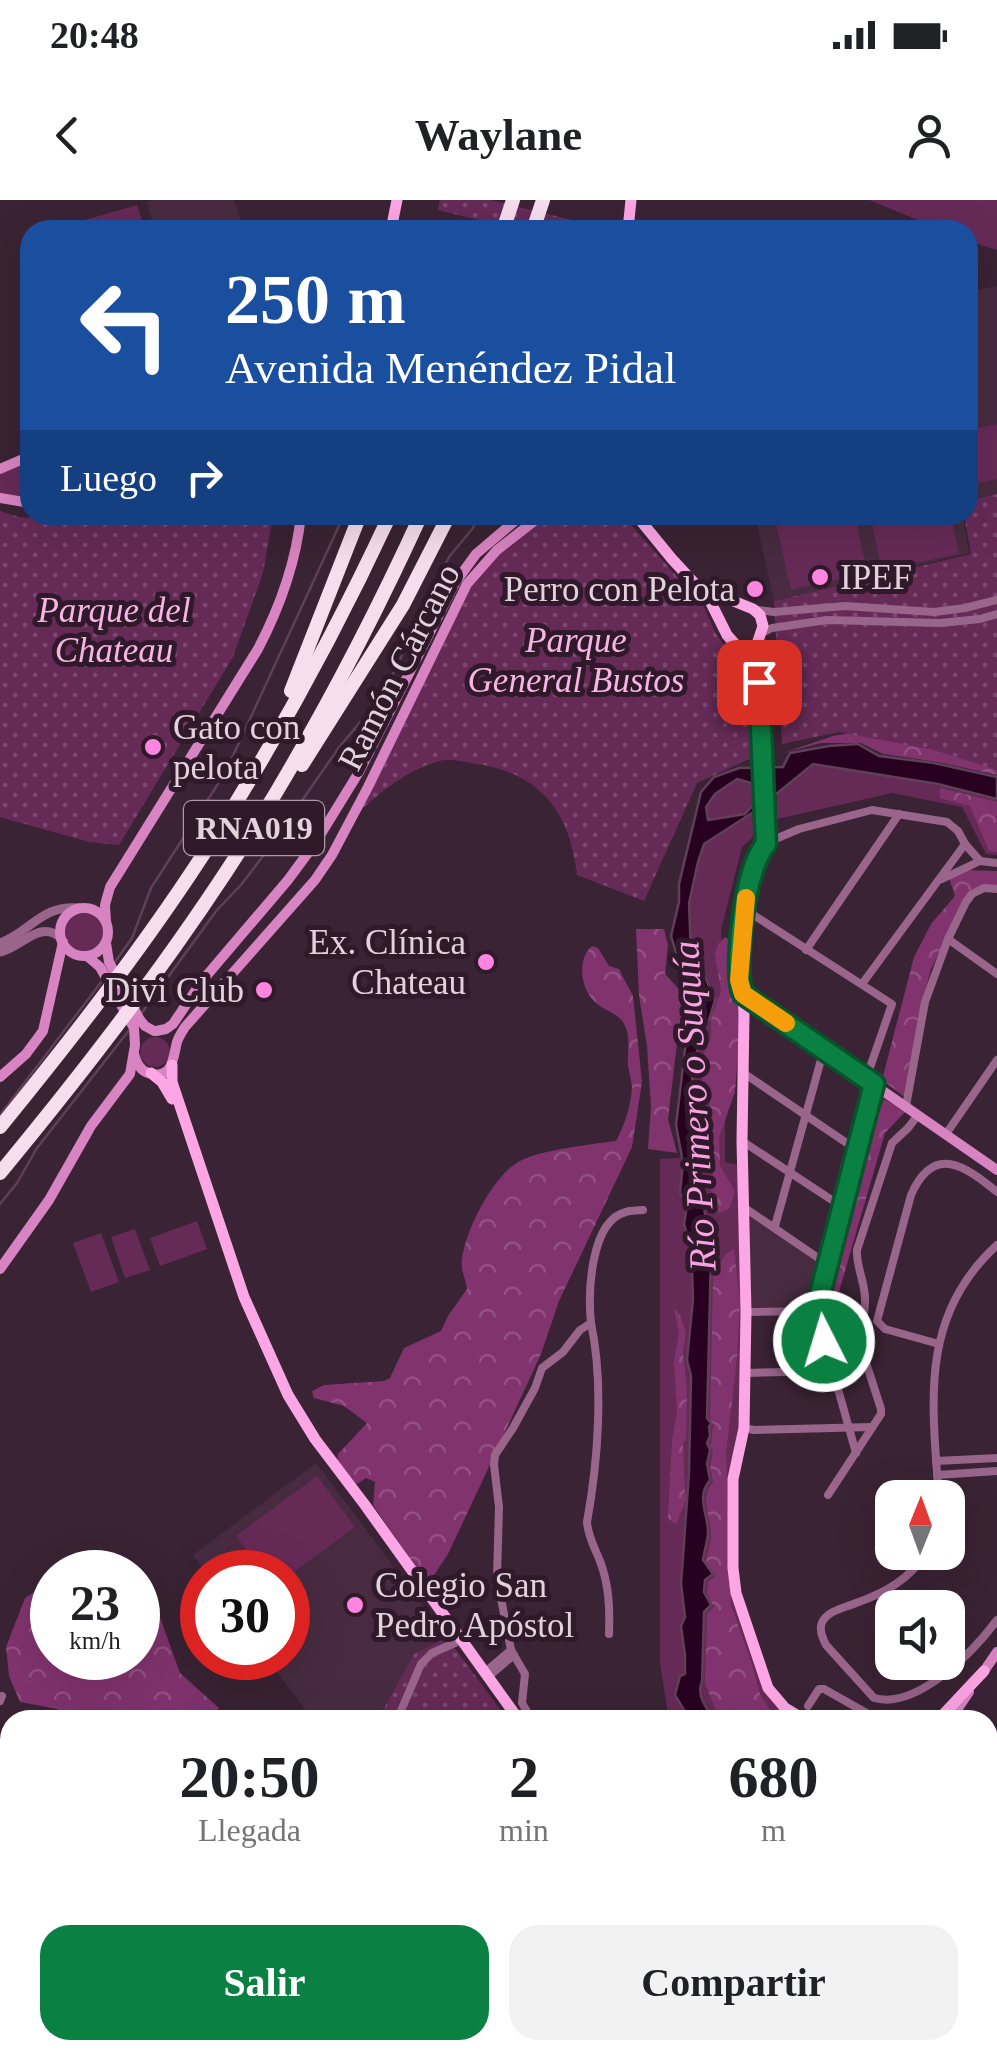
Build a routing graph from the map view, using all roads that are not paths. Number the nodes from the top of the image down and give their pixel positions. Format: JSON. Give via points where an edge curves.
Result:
{"nodes":[{"id":1,"x":300,"y":525,"type":"edge"},
{"id":2,"x":356,"y":525,"type":"edge"},
{"id":3,"x":385,"y":525,"type":"edge"},
{"id":4,"x":416,"y":525,"type":"edge"},
{"id":5,"x":444,"y":525,"type":"edge"},
{"id":6,"x":510,"y":525,"type":"edge"},
{"id":7,"x":529,"y":525,"type":"edge"},
{"id":8,"x":644,"y":525,"type":"edge"},
{"id":9,"x":700,"y":587,"type":"junction"},
{"id":10,"x":997,"y":600,"type":"edge"},
{"id":11,"x":748,"y":608,"type":"junction"},
{"id":12,"x":997,"y":614,"type":"edge"},
{"id":13,"x":724,"y":628,"type":"junction"},
{"id":14,"x":760,"y":636,"type":"junction"},
{"id":15,"x":736,"y":644,"type":"junction"},
{"id":16,"x":756,"y":671,"type":"junction"},
{"id":17,"x":264,"y":756,"type":"junction"},
{"id":18,"x":899,"y":814,"type":"junction"},
{"id":19,"x":248,"y":837,"type":"junction"},
{"id":20,"x":766,"y":844,"type":"junction"},
{"id":21,"x":964,"y":844,"type":"junction"},
{"id":22,"x":980,"y":862,"type":"junction"},
{"id":23,"x":997,"y":863,"type":"edge"},
{"id":24,"x":938,"y":880,"type":"junction"},
{"id":25,"x":110,"y":887,"type":"junction"},
{"id":26,"x":997,"y":890,"type":"edge"},
{"id":27,"x":83,"y":908,"type":"junction"},
{"id":28,"x":744,"y":909,"type":"junction"},
{"id":29,"x":106,"y":922,"type":"junction"},
{"id":30,"x":948,"y":939,"type":"junction"},
{"id":31,"x":62,"y":940,"type":"junction"},
{"id":32,"x":106,"y":941,"type":"junction"},
{"id":33,"x":0,"y":942,"type":"edge"},
{"id":34,"x":806,"y":950,"type":"junction"},
{"id":35,"x":0,"y":952,"type":"edge"},
{"id":36,"x":83,"y":956,"type":"junction"},
{"id":37,"x":104,"y":964,"type":"junction"},
{"id":38,"x":997,"y":974,"type":"edge"},
{"id":39,"x":54,"y":980,"type":"junction"},
{"id":40,"x":862,"y":984,"type":"junction"},
{"id":41,"x":743,"y":994,"type":"junction"},
{"id":42,"x":137,"y":1024,"type":"junction"},
{"id":43,"x":155,"y":1032,"type":"junction"},
{"id":44,"x":176,"y":1048,"type":"junction"},
{"id":45,"x":134,"y":1049,"type":"junction"},
{"id":46,"x":824,"y":1049,"type":"junction"},
{"id":47,"x":997,"y":1060,"type":"edge"},
{"id":48,"x":172,"y":1065,"type":"junction"},
{"id":49,"x":742,"y":1072,"type":"junction"},
{"id":50,"x":150,"y":1073,"type":"junction"},
{"id":51,"x":0,"y":1078,"type":"edge"},
{"id":52,"x":870,"y":1081,"type":"junction"},
{"id":53,"x":112,"y":1099,"type":"junction"},
{"id":54,"x":906,"y":1106,"type":"junction"},
{"id":55,"x":806,"y":1114,"type":"junction"},
{"id":56,"x":918,"y":1114,"type":"junction"},
{"id":57,"x":0,"y":1128,"type":"edge"},
{"id":58,"x":946,"y":1134,"type":"junction"},
{"id":59,"x":742,"y":1141,"type":"junction"},
{"id":60,"x":857,"y":1150,"type":"junction"},
{"id":61,"x":997,"y":1170,"type":"edge"},
{"id":62,"x":790,"y":1172,"type":"junction"},
{"id":63,"x":0,"y":1173,"type":"edge"},
{"id":64,"x":997,"y":1192,"type":"edge"},
{"id":65,"x":742,"y":1206,"type":"junction"},
{"id":66,"x":841,"y":1206,"type":"junction"},
{"id":67,"x":643,"y":1210,"type":"dead end"},
{"id":68,"x":775,"y":1226,"type":"junction"},
{"id":69,"x":997,"y":1245,"type":"edge"},
{"id":70,"x":826,"y":1264,"type":"junction"},
{"id":71,"x":0,"y":1269,"type":"edge"},
{"id":72,"x":816,"y":1310,"type":"junction"},
{"id":73,"x":746,"y":1312,"type":"junction"},
{"id":74,"x":591,"y":1323,"type":"junction"},
{"id":75,"x":940,"y":1344,"type":"junction"},
{"id":76,"x":832,"y":1371,"type":"junction"},
{"id":77,"x":744,"y":1373,"type":"junction"},
{"id":78,"x":847,"y":1427,"type":"junction"},
{"id":79,"x":872,"y":1427,"type":"junction"},
{"id":80,"x":744,"y":1428,"type":"junction"},
{"id":81,"x":856,"y":1453,"type":"junction"},
{"id":82,"x":997,"y":1458,"type":"edge"},
{"id":83,"x":936,"y":1461,"type":"junction"},
{"id":84,"x":997,"y":1471,"type":"edge"},
{"id":85,"x":937,"y":1475,"type":"junction"},
{"id":86,"x":937,"y":1480,"type":"edge"},
{"id":87,"x":828,"y":1495,"type":"dead end"},
{"id":88,"x":913,"y":1570,"type":"edge"},
{"id":89,"x":997,"y":1620,"type":"edge"},
{"id":90,"x":609,"y":1634,"type":"dead end"},
{"id":91,"x":455,"y":1643,"type":"junction"},
{"id":92,"x":997,"y":1652,"type":"edge"},
{"id":93,"x":513,"y":1653,"type":"junction"},
{"id":94,"x":984,"y":1671,"type":"junction"},
{"id":95,"x":486,"y":1674,"type":"junction"},
{"id":96,"x":808,"y":1706,"type":"dead end"},
{"id":97,"x":401,"y":1710,"type":"edge"},
{"id":98,"x":507,"y":1710,"type":"edge"},
{"id":99,"x":509,"y":1710,"type":"edge"},
{"id":100,"x":526,"y":1710,"type":"edge"},
{"id":101,"x":788,"y":1710,"type":"edge"},
{"id":102,"x":861,"y":1710,"type":"edge"},
{"id":103,"x":947,"y":1710,"type":"edge"},
{"id":104,"x":957,"y":1710,"type":"edge"}],
"edges":[{"from":1,"to":25,"type":"main road","via":[[286,586],[265,636]]},
{"from":2,"to":17,"type":"highway"},
{"from":3,"to":17,"type":"highway","number":"RNA019"},
{"from":4,"to":19,"type":"highway","number":"RNA019","via":[[369,624]]},
{"from":5,"to":19,"type":"highway","via":[[382,641],[289,787]]},
{"from":6,"to":43,"type":"main road","name":"Ramón Cárcano","via":[[455,583],[360,772],[316,842],[180,1015]]},
{"from":7,"to":44,"type":"main road","name":"Ramón Cárcano","via":[[467,584],[332,855],[185,1026]]},
{"from":8,"to":9,"type":"main road"},
{"from":9,"to":11,"type":"main road"},
{"from":9,"to":13,"type":"main road"},
{"from":10,"to":11,"type":"street","via":[[934,612]]},
{"from":11,"to":13,"type":"main road","via":[[729,613]]},
{"from":11,"to":14,"type":"main road","via":[[762,620]]},
{"from":12,"to":14,"type":"street","via":[[940,623],[827,620]]},
{"from":13,"to":15,"type":"main road"},
{"from":14,"to":15,"type":"main road"},
{"from":14,"to":16,"type":"main road"},
{"from":15,"to":16,"type":"main road"},
{"from":16,"to":20,"type":"main road"},
{"from":17,"to":57,"type":"highway","number":"RNA019","via":[[136,950]]},
{"from":18,"to":20,"type":"street","via":[[862,811]]},
{"from":18,"to":21,"type":"street","via":[[947,822]]},
{"from":18,"to":34,"type":"street"},
{"from":19,"to":63,"type":"highway","number":"RNA019","via":[[131,1006]]},
{"from":20,"to":28,"type":"main road"},
{"from":21,"to":22,"type":"street"},
{"from":21,"to":24,"type":"street"},
{"from":22,"to":23,"type":"street"},
{"from":22,"to":24,"type":"street"},
{"from":24,"to":40,"type":"street"},
{"from":25,"to":27,"type":"main road"},
{"from":25,"to":29,"type":"main road"},
{"from":26,"to":30,"type":"street","via":[[972,894]]},
{"from":27,"to":29,"type":"main road"},
{"from":27,"to":31,"type":"main road","via":[[64,919]]},
{"from":27,"to":33,"type":"street","via":[[46,913]]},
{"from":28,"to":34,"type":"street"},
{"from":28,"to":41,"type":"main road"},
{"from":29,"to":32,"type":"main road"},
{"from":30,"to":38,"type":"street"},
{"from":30,"to":54,"type":"street","via":[[925,1002]]},
{"from":31,"to":35,"type":"street","via":[[40,931]]},
{"from":31,"to":36,"type":"main road"},
{"from":31,"to":39,"type":"main road"},
{"from":32,"to":36,"type":"main road"},
{"from":32,"to":37,"type":"main road"},
{"from":34,"to":40,"type":"street"},
{"from":36,"to":37,"type":"main road"},
{"from":36,"to":39,"type":"main road","via":[[65,964]]},
{"from":37,"to":42,"type":"main road"},
{"from":39,"to":51,"type":"main road","via":[[44,1031]]},
{"from":40,"to":52,"type":"street","via":[[893,1007]]},
{"from":41,"to":46,"type":"main road"},
{"from":41,"to":49,"type":"main road"},
{"from":42,"to":43,"type":"main road"},
{"from":42,"to":45,"type":"main road"},
{"from":43,"to":44,"type":"main road","via":[[166,1034]]},
{"from":43,"to":45,"type":"main road","via":[[142,1036]]},
{"from":44,"to":48,"type":"main road"},
{"from":45,"to":50,"type":"main road","via":[[138,1066]]},
{"from":45,"to":53,"type":"main road","via":[[130,1074]]},
{"from":46,"to":52,"type":"main road"},
{"from":46,"to":55,"type":"street"},
{"from":47,"to":58,"type":"street"},
{"from":48,"to":50,"type":"main road"},
{"from":48,"to":95,"type":"main road","via":[[172,1082],[244,1296],[283,1385],[315,1440]]},
{"from":49,"to":55,"type":"street"},
{"from":49,"to":59,"type":"main road"},
{"from":50,"to":53,"type":"main road"},
{"from":50,"to":91,"type":"main road","via":[[168,1090],[232,1286],[280,1392]]},
{"from":52,"to":54,"type":"main road"},
{"from":52,"to":60,"type":"street"},
{"from":53,"to":71,"type":"main road"},
{"from":54,"to":56,"type":"main road"},
{"from":55,"to":60,"type":"street"},
{"from":55,"to":62,"type":"street"},
{"from":56,"to":58,"type":"main road"},
{"from":56,"to":79,"type":"street","via":[[892,1143],[857,1250],[866,1300],[860,1344],[882,1409]]},
{"from":58,"to":61,"type":"main road"},
{"from":59,"to":62,"type":"street"},
{"from":59,"to":65,"type":"main road"},
{"from":60,"to":66,"type":"street"},
{"from":62,"to":66,"type":"street"},
{"from":62,"to":68,"type":"street"},
{"from":64,"to":75,"type":"street","via":[[952,1164],[927,1171],[911,1195],[876,1322]]},
{"from":65,"to":68,"type":"street"},
{"from":65,"to":73,"type":"main road"},
{"from":66,"to":70,"type":"street"},
{"from":67,"to":74,"type":"street","via":[[617,1216],[596,1245]]},
{"from":68,"to":70,"type":"street"},
{"from":69,"to":75,"type":"street","via":[[961,1290]]},
{"from":70,"to":72,"type":"street"},
{"from":72,"to":73,"type":"street"},
{"from":72,"to":76,"type":"street"},
{"from":73,"to":77,"type":"main road"},
{"from":74,"to":90,"type":"street","via":[[597,1463],[587,1522],[608,1593]]},
{"from":74,"to":93,"type":"street","via":[[542,1368],[495,1455],[497,1578]]},
{"from":75,"to":83,"type":"street","via":[[933,1375]]},
{"from":76,"to":77,"type":"street"},
{"from":76,"to":78,"type":"street"},
{"from":77,"to":80,"type":"main road"},
{"from":78,"to":79,"type":"street"},
{"from":78,"to":80,"type":"street"},
{"from":78,"to":81,"type":"street"},
{"from":79,"to":81,"type":"street"},
{"from":80,"to":101,"type":"main road","via":[[733,1479],[736,1592],[768,1688]]},
{"from":81,"to":87,"type":"street"},
{"from":82,"to":83,"type":"street"},
{"from":83,"to":85,"type":"street"},
{"from":84,"to":85,"type":"street"},
{"from":85,"to":86,"type":"street"},
{"from":88,"to":89,"type":"street","via":[[822,1622],[826,1644],[874,1698],[904,1695],[939,1678]]},
{"from":91,"to":97,"type":"street","via":[[421,1664]]},
{"from":91,"to":98,"type":"main road"},
{"from":92,"to":94,"type":"main road"},
{"from":93,"to":95,"type":"street"},
{"from":93,"to":100,"type":"street","via":[[525,1674]]},
{"from":94,"to":103,"type":"main road"},
{"from":94,"to":104,"type":"main road"},
{"from":95,"to":99,"type":"main road"},
{"from":96,"to":102,"type":"street","via":[[821,1688]]}]}
